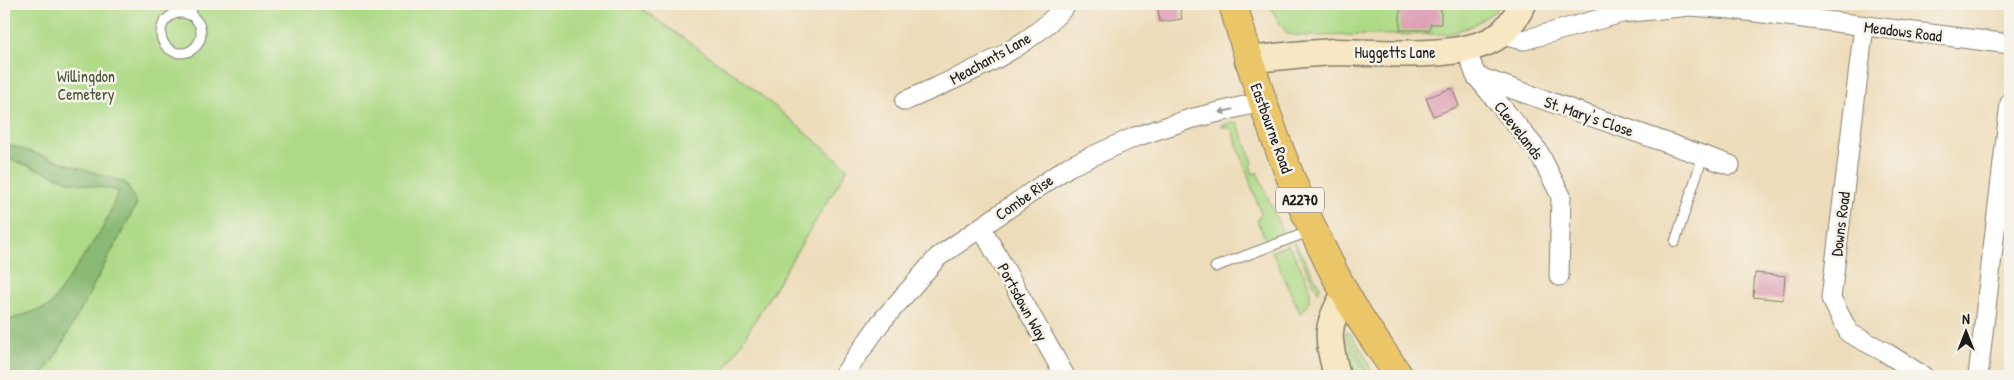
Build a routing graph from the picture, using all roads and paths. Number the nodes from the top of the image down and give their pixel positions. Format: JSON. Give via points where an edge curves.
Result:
{"nodes":[{"id":1,"x":195,"y":4,"type":"edge"},
{"id":2,"x":1067,"y":4,"type":"edge"},
{"id":3,"x":1233,"y":4,"type":"edge"},
{"id":4,"x":1523,"y":4,"type":"edge"},
{"id":5,"x":189,"y":14,"type":"junction"},
{"id":6,"x":1864,"y":26,"type":"junction"},
{"id":7,"x":1503,"y":32,"type":"junction"},
{"id":8,"x":2010,"y":44,"type":"edge"},
{"id":9,"x":1466,"y":49,"type":"junction"},
{"id":10,"x":1248,"y":60,"type":"junction"},
{"id":11,"x":1476,"y":76,"type":"junction"},
{"id":12,"x":905,"y":101,"type":"dead end"},
{"id":13,"x":1261,"y":102,"type":"junction"},
{"id":14,"x":2010,"y":103,"type":"edge"},
{"id":15,"x":1703,"y":156,"type":"junction"},
{"id":16,"x":1730,"y":165,"type":"dead end"},
{"id":17,"x":981,"y":227,"type":"junction"},
{"id":18,"x":1313,"y":230,"type":"junction"},
{"id":19,"x":1675,"y":242,"type":"dead end"},
{"id":20,"x":1215,"y":266,"type":"dead end"},
{"id":21,"x":1559,"y":276,"type":"dead end"},
{"id":22,"x":1346,"y":294,"type":"junction"},
{"id":23,"x":843,"y":376,"type":"edge"},
{"id":24,"x":1065,"y":376,"type":"edge"},
{"id":25,"x":1337,"y":376,"type":"edge"},
{"id":26,"x":1399,"y":376,"type":"edge"},
{"id":27,"x":1923,"y":376,"type":"edge"},
{"id":28,"x":1978,"y":376,"type":"edge"}],
"edges":[{"from":1,"to":5,"type":"lane"},
{"from":2,"to":12,"type":"street","name":"Meachants Lane","via":[[1054,19],[1023,42],[974,70]]},
{"from":3,"to":10,"type":"main road","name":"Eastbourne Road","number":"A2270"},
{"from":4,"to":7,"type":"street","name":"Huggetts Lane"},
{"from":5,"to":5,"type":"lane","via":[[175,13],[164,21],[160,31],[167,48],[181,54],[192,50],[201,39],[199,23]]},
{"from":6,"to":7,"type":"street","name":"Meadows Road","via":[[1690,6],[1622,13],[1524,40]]},
{"from":6,"to":8,"type":"street","name":"Meadows Road"},
{"from":6,"to":27,"type":"street","name":"Downs Road","via":[[1831,298],[1849,333]]},
{"from":7,"to":9,"type":"street","name":"Huggetts Lane"},
{"from":9,"to":10,"type":"street","name":"Huggetts Lane","via":[[1439,53],[1323,52]]},
{"from":9,"to":11,"type":"street"},
{"from":10,"to":13,"type":"main road","name":"Eastbourne Road","number":"A2270"},
{"from":11,"to":15,"type":"street","name":"St. Mary's Close"},
{"from":11,"to":21,"type":"street","name":"Cleevelands","via":[[1538,151],[1561,196]]},
{"from":13,"to":17,"type":"street","name":"Combe Rise","one_way":true,"via":[[1190,119],[1135,137],[1068,167]]},
{"from":13,"to":18,"type":"main road","name":"Eastbourne Road","number":"A2270"},
{"from":14,"to":28,"type":"street"},
{"from":15,"to":16,"type":"street","name":"St. Mary's Close"},
{"from":15,"to":19,"type":"lane"},
{"from":17,"to":23,"type":"street","name":"Combe Rise","via":[[938,257],[881,322]]},
{"from":17,"to":24,"type":"street","name":"Portsdown Way"},
{"from":18,"to":20,"type":"lane"},
{"from":18,"to":22,"type":"main road","name":"Eastbourne Road","number":"A2270"},
{"from":22,"to":25,"type":"street","via":[[1329,327]]},
{"from":22,"to":26,"type":"main road","name":"Eastbourne Road","number":"A2270"}]}
